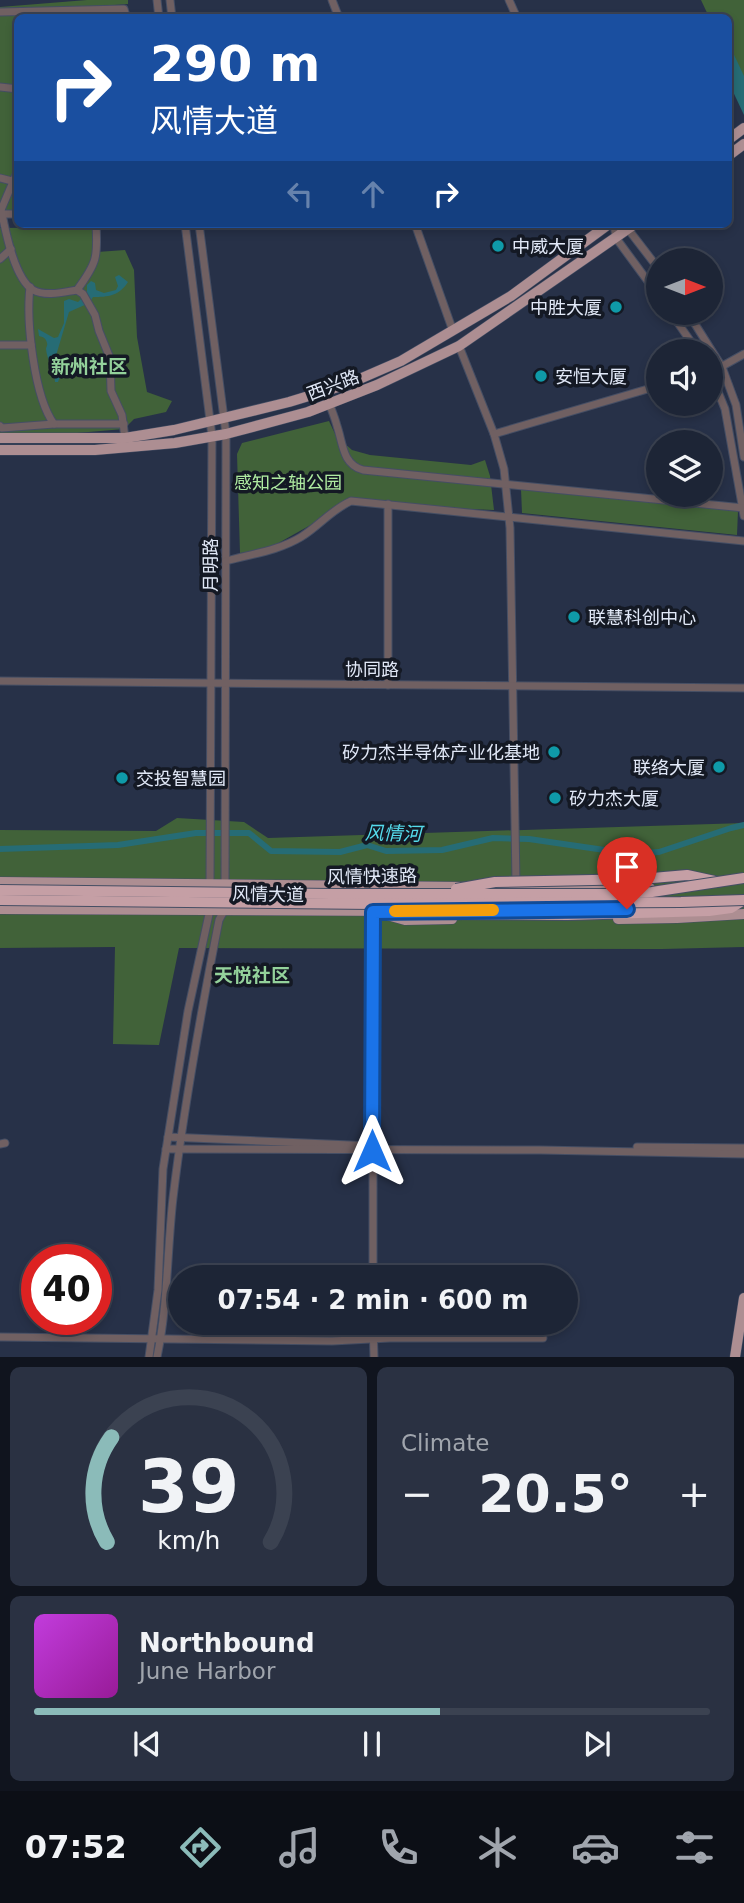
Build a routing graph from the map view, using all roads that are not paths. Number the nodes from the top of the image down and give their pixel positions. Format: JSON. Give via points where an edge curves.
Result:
{"nodes":[{"id":1,"x":0,"y":12,"type":"edge"},
{"id":2,"x":125,"y":14,"type":"edge"},
{"id":3,"x":14,"y":177,"type":"edge"},
{"id":4,"x":0,"y":178,"type":"edge"},
{"id":5,"x":12,"y":181,"type":"junction"},
{"id":6,"x":1,"y":214,"type":"edge"},
{"id":7,"x":96,"y":228,"type":"edge"},
{"id":8,"x":186,"y":228,"type":"edge"},
{"id":9,"x":200,"y":228,"type":"edge"},
{"id":10,"x":416,"y":228,"type":"edge"},
{"id":11,"x":616,"y":228,"type":"edge"},
{"id":12,"x":620,"y":228,"type":"edge"},
{"id":13,"x":624,"y":228,"type":"edge"},
{"id":14,"x":616,"y":238,"type":"junction"},
{"id":15,"x":11,"y":249,"type":"junction"},
{"id":16,"x":646,"y":254,"type":"edge"},
{"id":17,"x":0,"y":259,"type":"edge"},
{"id":18,"x":646,"y":279,"type":"edge"},
{"id":19,"x":30,"y":286,"type":"junction"},
{"id":20,"x":80,"y":292,"type":"junction"},
{"id":21,"x":453,"y":331,"type":"junction"},
{"id":22,"x":0,"y":345,"type":"edge"},
{"id":23,"x":31,"y":345,"type":"junction"},
{"id":24,"x":459,"y":346,"type":"junction"},
{"id":25,"x":744,"y":354,"type":"edge"},
{"id":26,"x":723,"y":366,"type":"edge"},
{"id":27,"x":723,"y":370,"type":"edge"},
{"id":28,"x":646,"y":390,"type":"edge"},
{"id":29,"x":329,"y":403,"type":"junction"},
{"id":30,"x":723,"y":404,"type":"edge"},
{"id":31,"x":225,"y":418,"type":"junction"},
{"id":32,"x":211,"y":422,"type":"junction"},
{"id":33,"x":54,"y":424,"type":"junction"},
{"id":34,"x":124,"y":425,"type":"junction"},
{"id":35,"x":0,"y":426,"type":"edge"},
{"id":36,"x":226,"y":434,"type":"junction"},
{"id":37,"x":494,"y":434,"type":"junction"},
{"id":38,"x":212,"y":436,"type":"junction"},
{"id":39,"x":0,"y":438,"type":"edge"},
{"id":40,"x":125,"y":438,"type":"junction"},
{"id":41,"x":0,"y":450,"type":"edge"},
{"id":42,"x":744,"y":457,"type":"edge"},
{"id":43,"x":505,"y":484,"type":"junction"},
{"id":44,"x":388,"y":504,"type":"junction"},
{"id":45,"x":744,"y":511,"type":"edge"},
{"id":46,"x":508,"y":516,"type":"junction"},
{"id":47,"x":744,"y":541,"type":"edge"},
{"id":48,"x":226,"y":561,"type":"junction"},
{"id":49,"x":0,"y":681,"type":"edge"},
{"id":50,"x":210,"y":683,"type":"junction"},
{"id":51,"x":225,"y":684,"type":"junction"},
{"id":52,"x":388,"y":685,"type":"junction"},
{"id":53,"x":513,"y":686,"type":"junction"},
{"id":54,"x":744,"y":688,"type":"edge"},
{"id":55,"x":744,"y":879,"type":"edge"},
{"id":56,"x":0,"y":882,"type":"edge"},
{"id":57,"x":210,"y":884,"type":"junction"},
{"id":58,"x":225,"y":884,"type":"junction"},
{"id":59,"x":728,"y":884,"type":"junction"},
{"id":60,"x":516,"y":887,"type":"junction"},
{"id":61,"x":0,"y":890,"type":"edge"},
{"id":62,"x":432,"y":893,"type":"junction"},
{"id":63,"x":744,"y":899,"type":"edge"},
{"id":64,"x":0,"y":900,"type":"edge"},
{"id":65,"x":211,"y":908,"type":"junction"},
{"id":66,"x":373,"y":908,"type":"junction"},
{"id":67,"x":0,"y":909,"type":"edge"},
{"id":68,"x":225,"y":909,"type":"junction"},
{"id":69,"x":744,"y":914,"type":"edge"},
{"id":70,"x":167,"y":1137,"type":"junction"},
{"id":71,"x":181,"y":1137,"type":"junction"},
{"id":72,"x":180,"y":1148,"type":"junction"},
{"id":73,"x":744,"y":1148,"type":"edge"},
{"id":74,"x":166,"y":1149,"type":"junction"},
{"id":75,"x":372,"y":1149,"type":"junction"},
{"id":76,"x":744,"y":1154,"type":"edge"},
{"id":77,"x":373,"y":1265,"type":"edge"},
{"id":78,"x":744,"y":1298,"type":"edge"},
{"id":79,"x":374,"y":1335,"type":"edge"},
{"id":80,"x":0,"y":1337,"type":"edge"},
{"id":81,"x":544,"y":1338,"type":"dead end"},
{"id":82,"x":374,"y":1339,"type":"junction"},
{"id":83,"x":156,"y":1340,"type":"junction"},
{"id":84,"x":149,"y":1357,"type":"edge"},
{"id":85,"x":157,"y":1357,"type":"edge"},
{"id":86,"x":374,"y":1357,"type":"edge"},
{"id":87,"x":735,"y":1357,"type":"edge"}],
"edges":[{"from":1,"to":2,"type":"street","via":[[124,9]]},
{"from":3,"to":5,"type":"street"},
{"from":4,"to":5,"type":"street"},
{"from":5,"to":6,"type":"street"},
{"from":6,"to":15,"type":"street"},
{"from":7,"to":20,"type":"street","via":[[94,266]]},
{"from":8,"to":32,"type":"street","name":"月明路"},
{"from":9,"to":31,"type":"street","name":"月明路"},
{"from":10,"to":21,"type":"street"},
{"from":11,"to":21,"type":"main road","name":"西兴路"},
{"from":12,"to":14,"type":"main road","name":"西兴路"},
{"from":13,"to":16,"type":"street"},
{"from":14,"to":18,"type":"street"},
{"from":14,"to":24,"type":"main road","name":"西兴路"},
{"from":15,"to":17,"type":"street"},
{"from":15,"to":19,"type":"street","via":[[18,271]]},
{"from":19,"to":20,"type":"street","via":[[47,294]]},
{"from":19,"to":23,"type":"street"},
{"from":20,"to":34,"type":"street","via":[[90,304],[110,358],[111,391]]},
{"from":21,"to":31,"type":"main road","name":"西兴路","via":[[348,384]]},
{"from":22,"to":23,"type":"street"},
{"from":23,"to":33,"type":"street","via":[[45,412]]},
{"from":24,"to":29,"type":"main road","name":"西兴路"},
{"from":24,"to":37,"type":"street"},
{"from":25,"to":26,"type":"street"},
{"from":27,"to":42,"type":"street","via":[[736,405]]},
{"from":28,"to":37,"type":"street"},
{"from":29,"to":36,"type":"main road","name":"西兴路"},
{"from":29,"to":43,"type":"street","via":[[343,452],[355,468]]},
{"from":30,"to":45,"type":"street"},
{"from":31,"to":32,"type":"main road","name":"西兴路"},
{"from":31,"to":36,"type":"street","name":"月明路"},
{"from":32,"to":38,"type":"street","name":"月明路"},
{"from":32,"to":40,"type":"main road","name":"西兴路"},
{"from":33,"to":34,"type":"street"},
{"from":33,"to":35,"type":"street"},
{"from":34,"to":40,"type":"street"},
{"from":36,"to":38,"type":"main road","name":"西兴路"},
{"from":36,"to":48,"type":"street","name":"月明路"},
{"from":37,"to":43,"type":"street"},
{"from":38,"to":41,"type":"main road","name":"西兴路","via":[[134,448]]},
{"from":38,"to":50,"type":"street","name":"月明路"},
{"from":39,"to":40,"type":"main road","name":"西兴路"},
{"from":43,"to":45,"type":"street"},
{"from":43,"to":46,"type":"street"},
{"from":44,"to":46,"type":"street"},
{"from":44,"to":48,"type":"street","via":[[351,501],[284,546]]},
{"from":44,"to":52,"type":"street"},
{"from":46,"to":47,"type":"street"},
{"from":46,"to":53,"type":"street"},
{"from":48,"to":51,"type":"street","name":"月明路"},
{"from":49,"to":50,"type":"street","name":"协同路"},
{"from":50,"to":51,"type":"street","name":"协同路"},
{"from":50,"to":57,"type":"street","name":"月明路"},
{"from":51,"to":52,"type":"street","name":"协同路"},
{"from":51,"to":58,"type":"street","name":"月明路"},
{"from":52,"to":53,"type":"street","name":"协同路"},
{"from":53,"to":54,"type":"street","name":"协同路"},
{"from":53,"to":60,"type":"street"},
{"from":55,"to":59,"type":"main road","name":"风情大道"},
{"from":55,"to":62,"type":"highway","name":"风情快速路","bridge":true,"via":[[618,894]]},
{"from":56,"to":57,"type":"main road","name":"风情大道"},
{"from":57,"to":58,"type":"main road","name":"风情大道"},
{"from":57,"to":65,"type":"street","name":"月明路"},
{"from":58,"to":60,"type":"main road","name":"风情大道"},
{"from":58,"to":68,"type":"street","name":"月明路"},
{"from":59,"to":60,"type":"main road","name":"风情大道","via":[[697,890]]},
{"from":59,"to":62,"type":"highway","bridge":true,"via":[[687,875],[495,882]]},
{"from":61,"to":62,"type":"highway","name":"风情快速路","bridge":true},
{"from":63,"to":66,"type":"highway","name":"风情快速路","bridge":true},
{"from":63,"to":66,"type":"highway","bridge":true,"via":[[732,908],[709,911],[567,915],[423,915]]},
{"from":64,"to":66,"type":"highway","name":"风情快速路","bridge":true},
{"from":65,"to":67,"type":"main road","name":"风情大道"},
{"from":65,"to":68,"type":"main road","name":"风情大道"},
{"from":65,"to":70,"type":"street","name":"月明路"},
{"from":66,"to":68,"type":"main road","name":"风情大道"},
{"from":66,"to":69,"type":"main road","name":"风情大道","via":[[405,919]]},
{"from":66,"to":75,"type":"street"},
{"from":68,"to":71,"type":"street","name":"月明路","via":[[199,1021]]},
{"from":70,"to":71,"type":"street"},
{"from":70,"to":74,"type":"street","name":"月明路"},
{"from":71,"to":72,"type":"street","name":"月明路"},
{"from":71,"to":75,"type":"street"},
{"from":72,"to":74,"type":"street"},
{"from":72,"to":75,"type":"street"},
{"from":72,"to":83,"type":"street","name":"月明路"},
{"from":73,"to":75,"type":"street"},
{"from":74,"to":83,"type":"street","name":"月明路"},
{"from":75,"to":76,"type":"street"},
{"from":75,"to":77,"type":"street"},
{"from":78,"to":87,"type":"main road"},
{"from":79,"to":82,"type":"street"},
{"from":80,"to":83,"type":"street"},
{"from":81,"to":82,"type":"street"},
{"from":82,"to":83,"type":"street"},
{"from":82,"to":86,"type":"street"},
{"from":83,"to":84,"type":"street"},
{"from":83,"to":85,"type":"street"}]}
